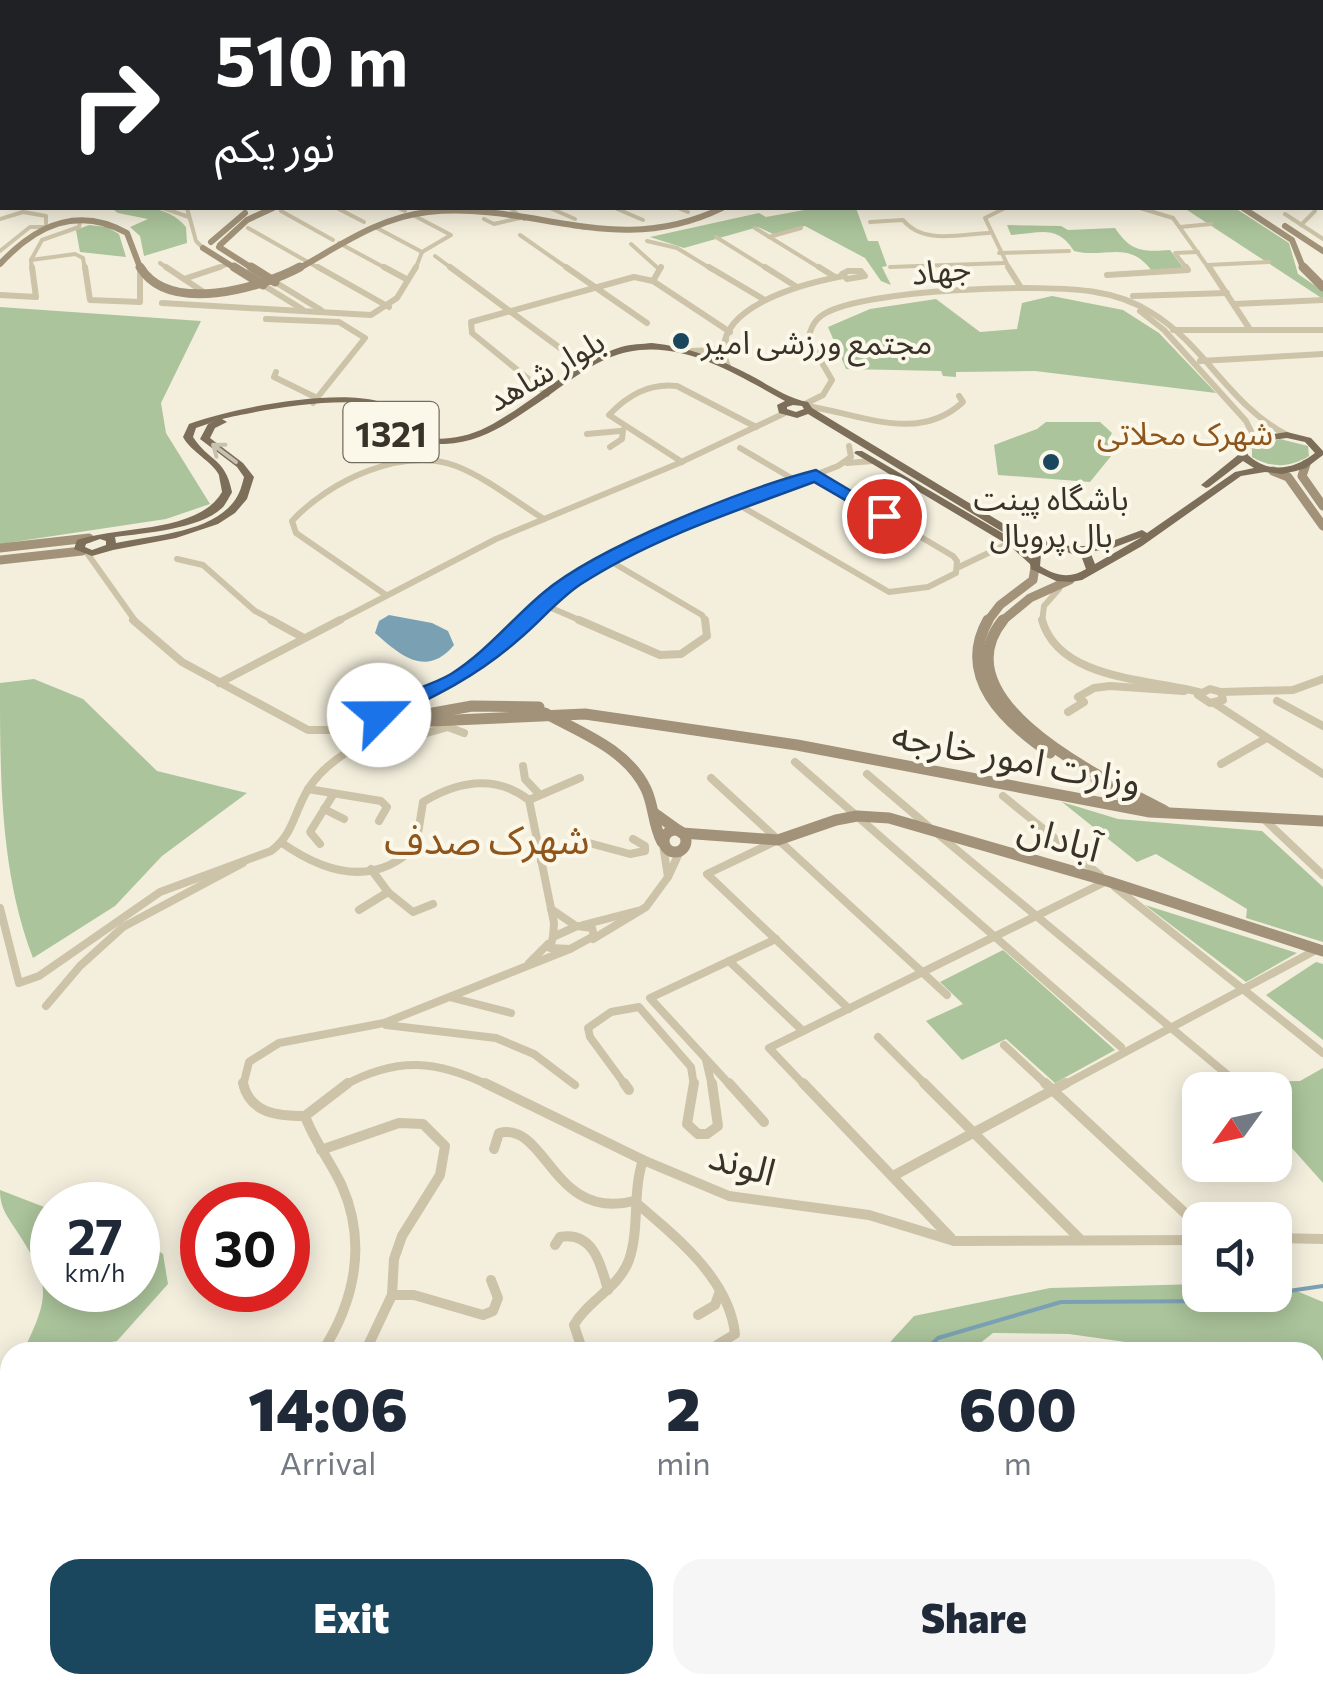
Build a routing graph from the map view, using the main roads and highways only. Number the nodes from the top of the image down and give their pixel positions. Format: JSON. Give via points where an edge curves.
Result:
{"nodes":[{"id":1,"x":1240,"y":0,"type":"edge"},
{"id":2,"x":1253,"y":0,"type":"edge"},
{"id":3,"x":254,"y":210,"type":"edge"},
{"id":4,"x":274,"y":210,"type":"edge"},
{"id":5,"x":434,"y":210,"type":"edge"},
{"id":6,"x":450,"y":210,"type":"edge"},
{"id":7,"x":717,"y":210,"type":"edge"},
{"id":8,"x":1246,"y":210,"type":"edge"},
{"id":9,"x":1258,"y":210,"type":"edge"},
{"id":10,"x":408,"y":213,"type":"edge"},
{"id":11,"x":209,"y":244,"type":"junction"},
{"id":12,"x":1323,"y":251,"type":"edge"},
{"id":13,"x":0,"y":264,"type":"edge"},
{"id":14,"x":1323,"y":272,"type":"edge"},
{"id":15,"x":275,"y":282,"type":"junction"},
{"id":16,"x":1320,"y":285,"type":"edge"},
{"id":17,"x":263,"y":286,"type":"junction"},
{"id":18,"x":555,"y":391,"type":"junction"},
{"id":19,"x":793,"y":402,"type":"junction"},
{"id":20,"x":315,"y":404,"type":"junction"},
{"id":21,"x":807,"y":407,"type":"junction"},
{"id":22,"x":788,"y":412,"type":"junction"},
{"id":23,"x":1323,"y":434,"type":"edge"},
{"id":24,"x":1290,"y":435,"type":"junction"},
{"id":25,"x":1322,"y":452,"type":"edge"},
{"id":26,"x":1243,"y":456,"type":"junction"},
{"id":27,"x":1306,"y":464,"type":"junction"},
{"id":28,"x":1269,"y":470,"type":"junction"},
{"id":29,"x":1323,"y":506,"type":"edge"},
{"id":30,"x":1323,"y":526,"type":"edge"},
{"id":31,"x":89,"y":538,"type":"junction"},
{"id":32,"x":107,"y":542,"type":"junction"},
{"id":33,"x":1057,"y":547,"type":"junction"},
{"id":34,"x":0,"y":548,"type":"edge"},
{"id":35,"x":1075,"y":550,"type":"junction"},
{"id":36,"x":84,"y":552,"type":"junction"},
{"id":37,"x":0,"y":560,"type":"edge"},
{"id":38,"x":1033,"y":564,"type":"junction"},
{"id":39,"x":1092,"y":570,"type":"junction"},
{"id":40,"x":1076,"y":578,"type":"junction"},
{"id":41,"x":1050,"y":588,"type":"junction"},
{"id":42,"x":1023,"y":589,"type":"junction"},
{"id":43,"x":528,"y":706,"type":"junction"},
{"id":44,"x":471,"y":711,"type":"junction"},
{"id":45,"x":545,"y":712,"type":"junction"},
{"id":46,"x":585,"y":714,"type":"junction"},
{"id":47,"x":499,"y":715,"type":"junction"},
{"id":48,"x":411,"y":722,"type":"road end"},
{"id":49,"x":574,"y":729,"type":"junction"},
{"id":50,"x":702,"y":732,"type":"junction"},
{"id":51,"x":1085,"y":769,"type":"junction"},
{"id":52,"x":1101,"y":783,"type":"junction"},
{"id":53,"x":1102,"y":803,"type":"junction"},
{"id":54,"x":1150,"y":812,"type":"junction"},
{"id":55,"x":654,"y":813,"type":"junction"},
{"id":56,"x":1173,"y":816,"type":"junction"},
{"id":57,"x":1323,"y":822,"type":"edge"},
{"id":58,"x":682,"y":833,"type":"junction"},
{"id":59,"x":722,"y":839,"type":"junction"},
{"id":60,"x":663,"y":844,"type":"junction"},
{"id":61,"x":684,"y":848,"type":"junction"},
{"id":62,"x":1320,"y":950,"type":"edge"}],
"edges":[{"from":1,"to":2,"type":"main road"},
{"from":3,"to":11,"type":"main road"},
{"from":4,"to":11,"type":"main road"},
{"from":5,"to":10,"type":"main road"},
{"from":6,"to":7,"type":"main road","via":[[640,230]]},
{"from":8,"to":16,"type":"main road","via":[[1292,240],[1304,273]]},
{"from":9,"to":12,"type":"main road"},
{"from":10,"to":15,"type":"main road","via":[[336,242]]},
{"from":11,"to":15,"type":"main road"},
{"from":11,"to":17,"type":"main road"},
{"from":13,"to":17,"type":"main road","via":[[48,225],[80,222],[124,229],[140,270],[162,285],[222,293]]},
{"from":14,"to":16,"type":"main road"},
{"from":15,"to":17,"type":"main road"},
{"from":18,"to":19,"type":"main road","name":"بلوار شاهد","number":"1321","via":[[614,353],[662,347],[728,366]]},
{"from":18,"to":20,"type":"main road","name":"بلوار شاهد","number":"1321","via":[[494,434],[443,446],[405,441],[360,406]]},
{"from":18,"to":22,"type":"main road","name":"بلوار شاهد","number":"1321","via":[[617,357],[673,353],[720,368]]},
{"from":19,"to":21,"type":"main road"},
{"from":19,"to":22,"type":"main road"},
{"from":20,"to":32,"type":"main road","name":"بلوار شاهد","number":"1321","via":[[216,415],[192,426],[190,443],[222,470],[230,489],[226,500],[186,522]]},
{"from":32,"to":20,"type":"main road","name":"بلوار شاهد","number":"1321","one_way":true,"via":[[195,530],[238,506],[249,478],[205,439],[210,426]]},
{"from":21,"to":22,"type":"main road"},
{"from":21,"to":33,"type":"main road","via":[[1010,532]]},
{"from":22,"to":38,"type":"main road","name":"بلوار شاهد","number":"1321","via":[[1014,544]]},
{"from":23,"to":24,"type":"main road"},
{"from":24,"to":25,"type":"main road"},
{"from":24,"to":26,"type":"main road","via":[[1250,444]]},
{"from":25,"to":27,"type":"main road"},
{"from":26,"to":28,"type":"main road"},
{"from":26,"to":35,"type":"main road","via":[[1132,539]]},
{"from":27,"to":28,"type":"main road"},
{"from":27,"to":29,"type":"main road","via":[[1302,476]]},
{"from":28,"to":30,"type":"main road","via":[[1288,478]]},
{"from":28,"to":39,"type":"main road","via":[[1238,474]]},
{"from":31,"to":32,"type":"main road"},
{"from":31,"to":34,"type":"main road"},
{"from":31,"to":36,"type":"main road","via":[[79,544]]},
{"from":32,"to":36,"type":"main road"},
{"from":33,"to":35,"type":"main road"},
{"from":33,"to":38,"type":"main road","via":[[1041,550]]},
{"from":35,"to":39,"type":"main road","via":[[1087,556]]},
{"from":36,"to":37,"type":"main road"},
{"from":38,"to":40,"type":"main road","name":"بلوار شاهد","via":[[1057,578]]},
{"from":38,"to":42,"type":"main road","via":[[1033,580]]},
{"from":39,"to":40,"type":"main road"},
{"from":40,"to":41,"type":"main road"},
{"from":41,"to":42,"type":"main road","via":[[1042,581]]},
{"from":41,"to":51,"type":"main road","via":[[1004,616],[988,665],[1017,718]]},
{"from":42,"to":51,"type":"main road","via":[[982,629],[976,658],[982,685],[1020,733]]},
{"from":43,"to":44,"type":"main road","name":"وزارت امور خارجه"},
{"from":43,"to":45,"type":"main road"},
{"from":43,"to":50,"type":"main road","name":"وزارت امور خارجه"},
{"from":44,"to":47,"type":"main road","name":"وزارت امور خارجه"},
{"from":44,"to":48,"type":"main road","name":"وزارت امور خارجه"},
{"from":45,"to":46,"type":"main road","name":"وزارت امور خارجه"},
{"from":45,"to":47,"type":"main road","name":"وزارت امور خارجه"},
{"from":45,"to":49,"type":"main road"},
{"from":46,"to":49,"type":"main road","via":[[570,718]]},
{"from":46,"to":50,"type":"main road","name":"وزارت امور خارجه"},
{"from":47,"to":49,"type":"main road"},
{"from":49,"to":55,"type":"main road","via":[[631,766]]},
{"from":50,"to":53,"type":"main road","name":"وزارت امور خارجه"},
{"from":51,"to":52,"type":"main road"},
{"from":51,"to":56,"type":"main road"},
{"from":52,"to":53,"type":"main road","via":[[1107,794]]},
{"from":52,"to":54,"type":"main road"},
{"from":53,"to":54,"type":"main road","name":"وزارت امور خارجه"},
{"from":54,"to":56,"type":"main road","name":"وزارت امور خارجه"},
{"from":55,"to":58,"type":"main road"},
{"from":55,"to":60,"type":"main road"},
{"from":56,"to":57,"type":"main road","name":"وزارت امور خارجه"},
{"from":58,"to":59,"type":"main road","name":"آبادان"},
{"from":58,"to":60,"type":"main road","via":[[667,834]]},
{"from":58,"to":61,"type":"main road","via":[[688,838]]},
{"from":59,"to":61,"type":"main road","name":"آبادان"},
{"from":59,"to":62,"type":"main road","name":"آبادان","via":[[778,840],[857,816],[889,818]]},
{"from":60,"to":61,"type":"main road"}]}
